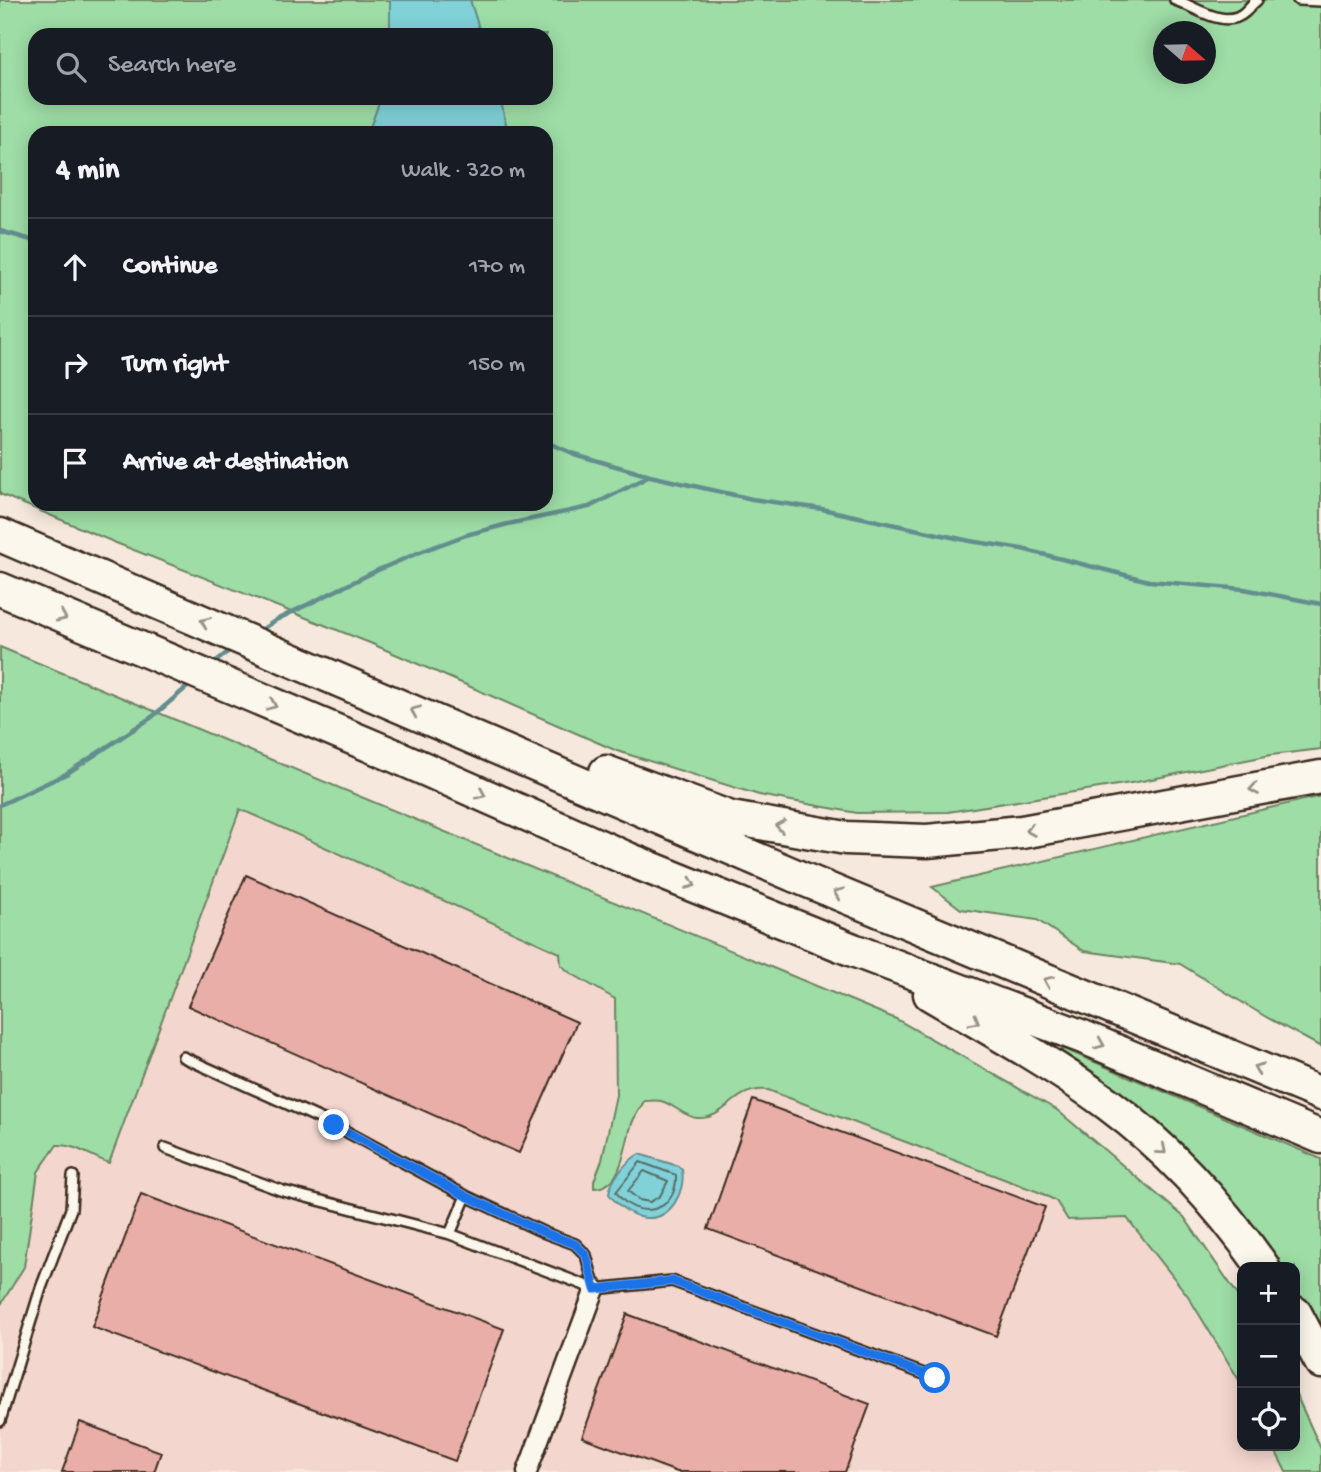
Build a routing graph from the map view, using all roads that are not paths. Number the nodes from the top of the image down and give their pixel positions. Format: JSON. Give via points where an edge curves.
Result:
{"nodes":[{"id":1,"x":1175,"y":0,"type":"edge"},
{"id":2,"x":1257,"y":0,"type":"edge"},
{"id":3,"x":1298,"y":0,"type":"edge"},
{"id":4,"x":1321,"y":1,"type":"edge"},
{"id":5,"x":0,"y":535,"type":"edge"},
{"id":6,"x":0,"y":589,"type":"edge"},
{"id":7,"x":477,"y":738,"type":"junction"},
{"id":8,"x":1321,"y":777,"type":"edge"},
{"id":9,"x":853,"y":950,"type":"junction"},
{"id":10,"x":183,"y":1057,"type":"dead end"},
{"id":11,"x":1321,"y":1094,"type":"edge"},
{"id":12,"x":1321,"y":1137,"type":"edge"},
{"id":13,"x":165,"y":1148,"type":"dead end"},
{"id":14,"x":73,"y":1176,"type":"dead end"},
{"id":15,"x":466,"y":1196,"type":"junction"},
{"id":16,"x":450,"y":1234,"type":"junction"},
{"id":17,"x":1259,"y":1262,"type":"edge"},
{"id":18,"x":595,"y":1289,"type":"junction"},
{"id":19,"x":1300,"y":1322,"type":"edge"},
{"id":20,"x":1321,"y":1362,"type":"edge"},
{"id":21,"x":935,"y":1378,"type":"dead end"},
{"id":22,"x":0,"y":1421,"type":"edge"},
{"id":23,"x":527,"y":1472,"type":"edge"}],
"edges":[{"from":1,"to":2,"type":"lane","via":[[1232,19]]},
{"from":3,"to":4,"type":"lane"},
{"from":7,"to":5,"type":"highway","one_way":true},
{"from":6,"to":9,"type":"highway","one_way":true,"via":[[628,859]]},
{"from":8,"to":7,"type":"highway","one_way":true,"via":[[1021,832],[927,841],[846,838],[731,818],[541,748]]},
{"from":11,"to":7,"type":"highway","one_way":true},
{"from":9,"to":12,"type":"highway","one_way":true,"via":[[1083,1037]]},
{"from":9,"to":17,"type":"highway","one_way":true,"via":[[1046,1062],[1109,1105],[1177,1162]]},
{"from":10,"to":15,"type":"lane","via":[[334,1125]]},
{"from":13,"to":16,"type":"lane","via":[[283,1191]]},
{"from":14,"to":22,"type":"lane","via":[[71,1209]]},
{"from":15,"to":16,"type":"lane"},
{"from":15,"to":18,"type":"lane","via":[[575,1244],[586,1255]]},
{"from":16,"to":18,"type":"lane"},
{"from":18,"to":21,"type":"lane","via":[[672,1281]]},
{"from":18,"to":23,"type":"street"},
{"from":19,"to":20,"type":"highway"}]}
